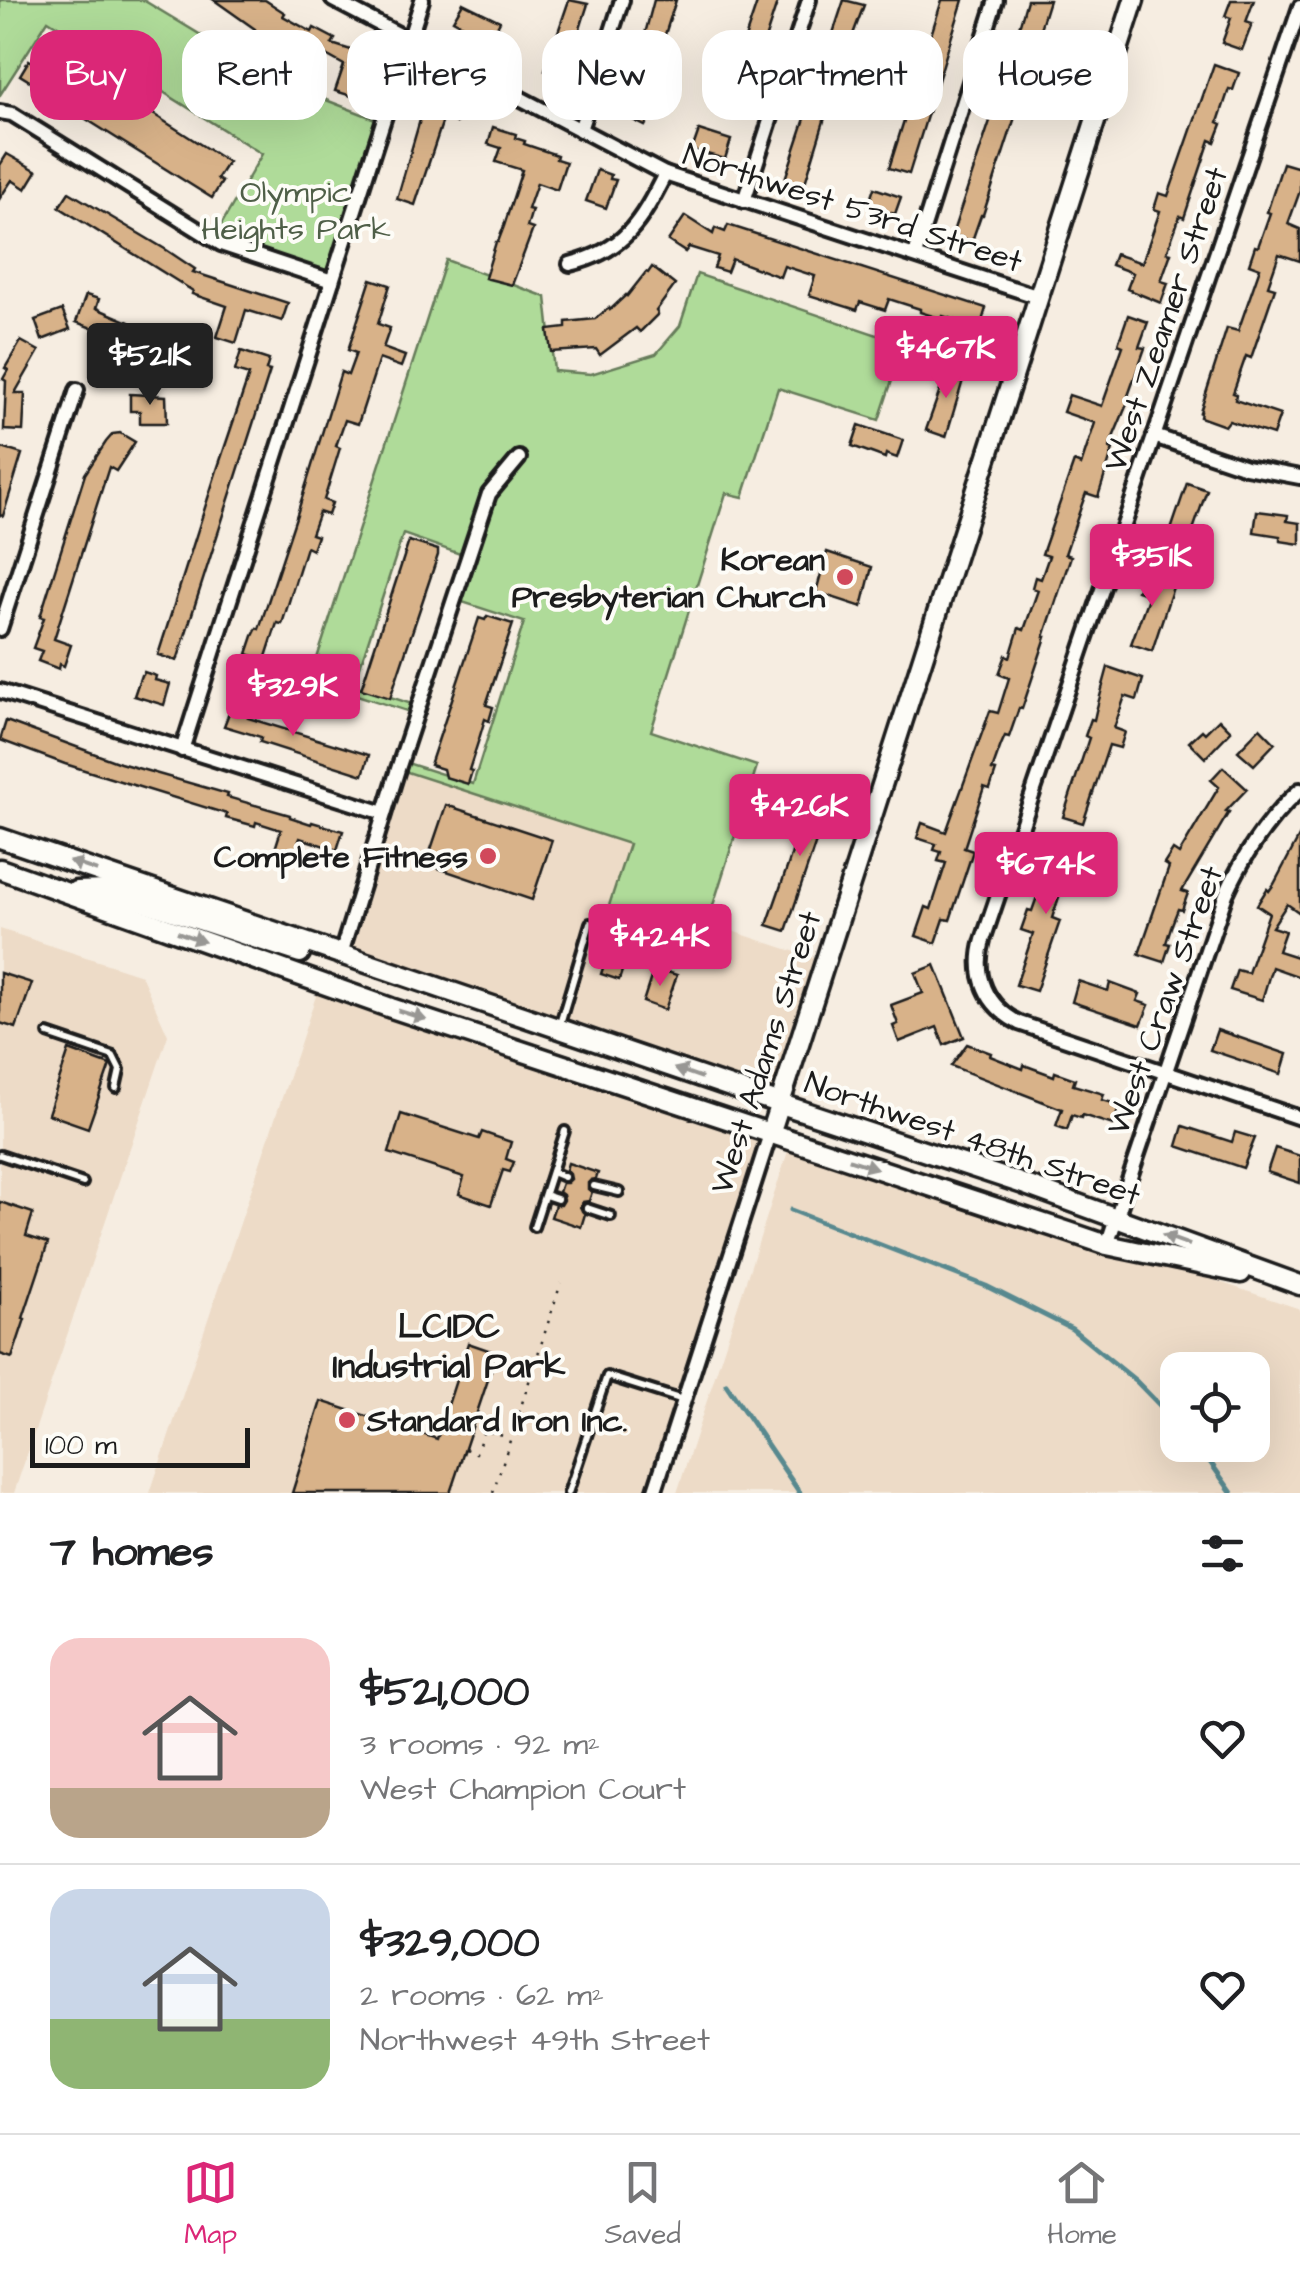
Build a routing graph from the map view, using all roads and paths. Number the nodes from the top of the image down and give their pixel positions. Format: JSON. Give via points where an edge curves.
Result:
{"nodes":[{"id":1,"x":333,"y":0,"type":"edge"},
{"id":2,"x":422,"y":0,"type":"edge"},
{"id":3,"x":622,"y":0,"type":"edge"},
{"id":4,"x":808,"y":0,"type":"edge"},
{"id":5,"x":996,"y":0,"type":"edge"},
{"id":6,"x":1134,"y":0,"type":"edge"},
{"id":7,"x":1300,"y":7,"type":"edge"},
{"id":8,"x":389,"y":30,"type":"edge"},
{"id":9,"x":413,"y":30,"type":"edge"},
{"id":10,"x":522,"y":100,"type":"edge"},
{"id":11,"x":0,"y":112,"type":"edge"},
{"id":12,"x":384,"y":120,"type":"edge"},
{"id":13,"x":580,"y":130,"type":"junction"},
{"id":14,"x":665,"y":174,"type":"junction"},
{"id":15,"x":744,"y":201,"type":"junction"},
{"id":16,"x":914,"y":255,"type":"junction"},
{"id":17,"x":570,"y":264,"type":"dead end"},
{"id":18,"x":332,"y":281,"type":"junction"},
{"id":19,"x":1039,"y":297,"type":"junction"},
{"id":20,"x":77,"y":390,"type":"dead end"},
{"id":21,"x":1154,"y":436,"type":"junction"},
{"id":22,"x":519,"y":458,"type":"dead end"},
{"id":23,"x":1300,"y":477,"type":"edge"},
{"id":24,"x":0,"y":629,"type":"edge"},
{"id":25,"x":0,"y":691,"type":"edge"},
{"id":26,"x":182,"y":750,"type":"junction"},
{"id":27,"x":1300,"y":790,"type":"edge"},
{"id":28,"x":384,"y":813,"type":"junction"},
{"id":29,"x":0,"y":838,"type":"edge"},
{"id":30,"x":0,"y":869,"type":"edge"},
{"id":31,"x":66,"y":891,"type":"junction"},
{"id":32,"x":590,"y":923,"type":"dead end"},
{"id":33,"x":341,"y":954,"type":"junction"},
{"id":34,"x":558,"y":1028,"type":"junction"},
{"id":35,"x":48,"y":1034,"type":"dead end"},
{"id":36,"x":1165,"y":1072,"type":"junction"},
{"id":37,"x":116,"y":1088,"type":"dead end"},
{"id":38,"x":780,"y":1104,"type":"junction"},
{"id":39,"x":1300,"y":1118,"type":"edge"},
{"id":40,"x":565,"y":1131,"type":"dead end"},
{"id":41,"x":770,"y":1134,"type":"junction"},
{"id":42,"x":0,"y":1155,"type":"edge"},
{"id":43,"x":552,"y":1172,"type":"junction"},
{"id":44,"x":564,"y":1176,"type":"dead end"},
{"id":45,"x":83,"y":1183,"type":"dead end"},
{"id":46,"x":594,"y":1186,"type":"dead end"},
{"id":47,"x":618,"y":1192,"type":"dead end"},
{"id":48,"x":545,"y":1195,"type":"junction"},
{"id":49,"x":557,"y":1199,"type":"dead end"},
{"id":50,"x":586,"y":1208,"type":"dead end"},
{"id":51,"x":611,"y":1216,"type":"dead end"},
{"id":52,"x":1116,"y":1218,"type":"junction"},
{"id":53,"x":534,"y":1228,"type":"dead end"},
{"id":54,"x":1107,"y":1244,"type":"junction"},
{"id":55,"x":562,"y":1283,"type":"dead end"},
{"id":56,"x":1300,"y":1285,"type":"edge"},
{"id":57,"x":684,"y":1400,"type":"junction"},
{"id":58,"x":510,"y":1438,"type":"junction"},
{"id":59,"x":465,"y":1450,"type":"dead end"},
{"id":60,"x":495,"y":1493,"type":"edge"},
{"id":61,"x":568,"y":1493,"type":"edge"},
{"id":62,"x":654,"y":1493,"type":"edge"}],
"edges":[{"from":1,"to":8,"type":"street","name":"Northwest 53rd Street"},
{"from":2,"to":9,"type":"street"},
{"from":3,"to":13,"type":"street"},
{"from":4,"to":15,"type":"street"},
{"from":5,"to":16,"type":"street"},
{"from":6,"to":19,"type":"main road","name":"West Adams Street"},
{"from":7,"to":21,"type":"street","name":"West Zeamer Street"},
{"from":10,"to":13,"type":"street","name":"Northwest 53rd Street"},
{"from":11,"to":18,"type":"street","via":[[221,244]]},
{"from":12,"to":18,"type":"street"},
{"from":13,"to":14,"type":"street","name":"Northwest 53rd Street"},
{"from":14,"to":15,"type":"street","name":"Northwest 53rd Street"},
{"from":14,"to":17,"type":"street","via":[[618,243]]},
{"from":15,"to":16,"type":"street","name":"Northwest 53rd Street"},
{"from":16,"to":19,"type":"street","name":"Northwest 53rd Street"},
{"from":18,"to":26,"type":"street"},
{"from":19,"to":38,"type":"main road","name":"West Adams Street"},
{"from":20,"to":24,"type":"street"},
{"from":21,"to":23,"type":"street"},
{"from":21,"to":36,"type":"street","name":"West Zeamer Street","via":[[978,968],[1002,1013]]},
{"from":22,"to":28,"type":"street","via":[[489,494]]},
{"from":25,"to":26,"type":"street"},
{"from":26,"to":28,"type":"street"},
{"from":27,"to":36,"type":"street","name":"West Craw Street","via":[[1238,868]]},
{"from":28,"to":33,"type":"street"},
{"from":33,"to":29,"type":"main road","name":"Northwest 48th Street","one_way":true},
{"from":30,"to":31,"type":"main road","name":"Northwest 48th Street"},
{"from":31,"to":33,"type":"main road","via":[[108,890],[328,962]]},
{"from":31,"to":41,"type":"main road","name":"Northwest 48th Street","one_way":true,"via":[[320,984]]},
{"from":32,"to":34,"type":"lane"},
{"from":33,"to":34,"type":"main road","name":"Northwest 48th Street"},
{"from":38,"to":34,"type":"main road","name":"Northwest 48th Street","one_way":true},
{"from":35,"to":37,"type":"lane","via":[[114,1056],[120,1070]]},
{"from":36,"to":39,"type":"street","name":"West Zeamer Street"},
{"from":36,"to":52,"type":"street","name":"West Craw Street"},
{"from":38,"to":41,"type":"main road","name":"West Adams Street"},
{"from":38,"to":52,"type":"main road","name":"Northwest 48th Street"},
{"from":40,"to":43,"type":"lane"},
{"from":41,"to":54,"type":"main road","name":"Northwest 48th Street","one_way":true},
{"from":41,"to":57,"type":"street","name":"West Adams Street"},
{"from":42,"to":45,"type":"lane"},
{"from":43,"to":44,"type":"lane"},
{"from":43,"to":48,"type":"lane"},
{"from":46,"to":47,"type":"lane"},
{"from":48,"to":49,"type":"lane"},
{"from":48,"to":53,"type":"lane"},
{"from":50,"to":51,"type":"lane"},
{"from":52,"to":54,"type":"street","name":"West Craw Street"},
{"from":56,"to":52,"type":"main road","name":"Northwest 48th Street","one_way":true},
{"from":54,"to":56,"type":"main road","name":"Northwest 48th Street"},
{"from":55,"to":58,"type":"path"},
{"from":57,"to":61,"type":"lane","via":[[606,1376]]},
{"from":57,"to":62,"type":"street","name":"West Adams Street"},
{"from":58,"to":59,"type":"path","via":[[484,1430],[476,1453]]},
{"from":58,"to":60,"type":"path"}]}
